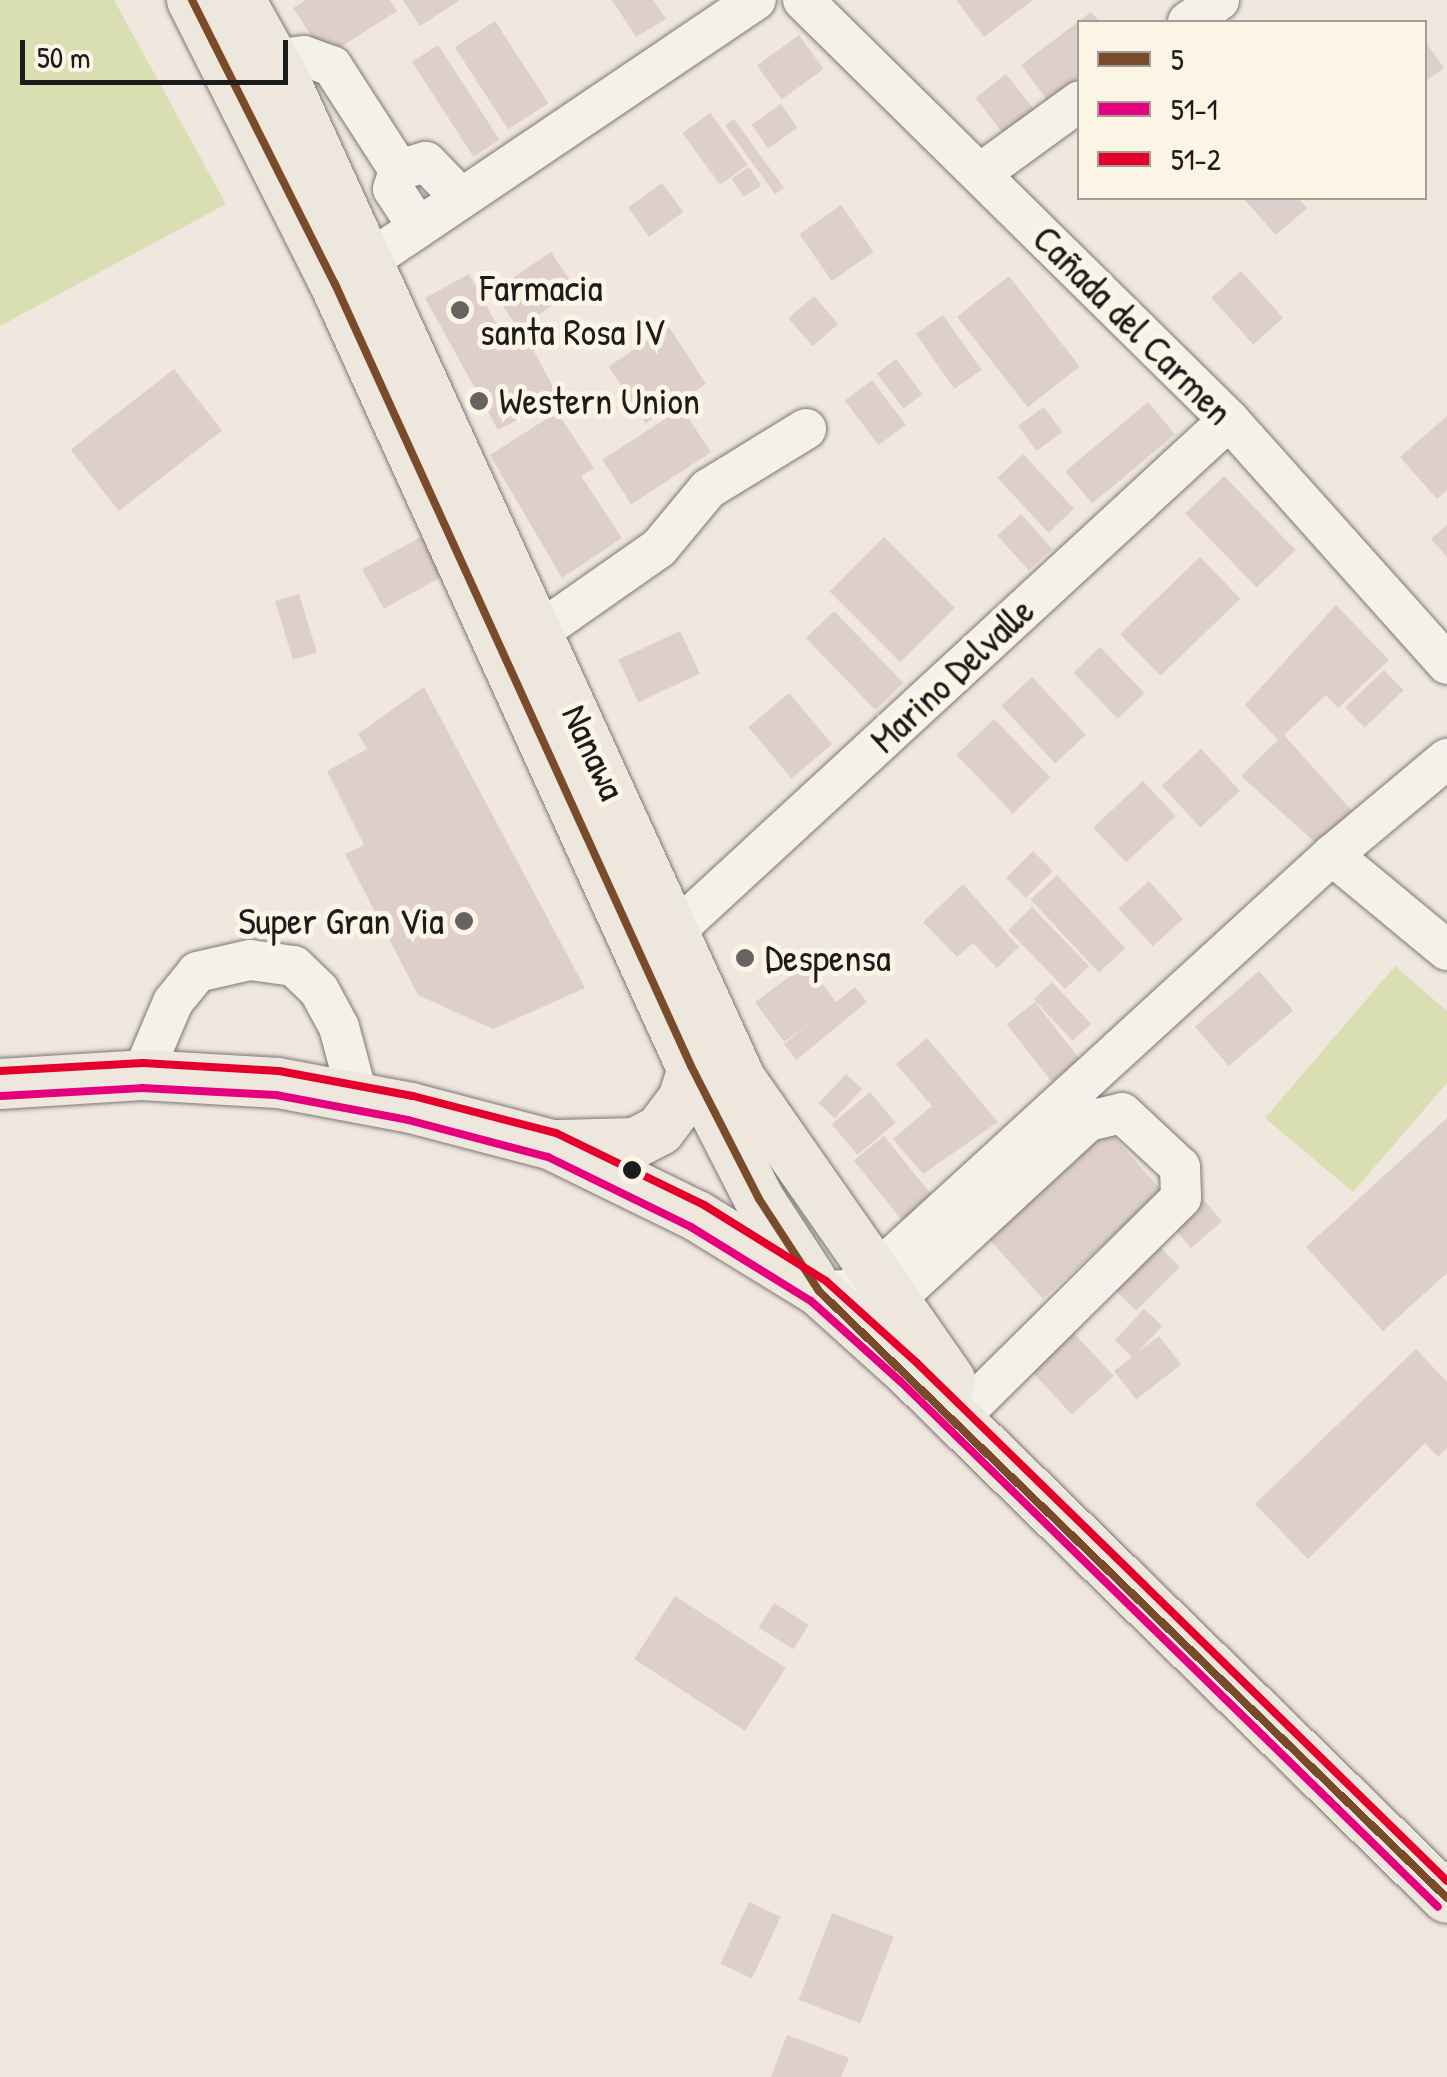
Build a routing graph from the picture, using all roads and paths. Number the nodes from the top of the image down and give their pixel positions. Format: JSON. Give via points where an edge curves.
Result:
{"nodes":[{"id":1,"x":192,"y":0,"type":"edge"},
{"id":2,"x":240,"y":0,"type":"edge"},
{"id":3,"x":756,"y":0,"type":"edge"},
{"id":4,"x":803,"y":0,"type":"edge"},
{"id":5,"x":1219,"y":0,"type":"edge"},
{"id":6,"x":1191,"y":20,"type":"edge"},
{"id":7,"x":266,"y":80,"type":"junction"},
{"id":8,"x":1077,"y":103,"type":"edge"},
{"id":9,"x":399,"y":170,"type":"junction"},
{"id":10,"x":981,"y":173,"type":"junction"},
{"id":11,"x":460,"y":198,"type":"junction"},
{"id":12,"x":418,"y":227,"type":"junction"},
{"id":13,"x":351,"y":272,"type":"junction"},
{"id":14,"x":1229,"y":420,"type":"junction"},
{"id":15,"x":806,"y":429,"type":"dead end"},
{"id":16,"x":455,"y":498,"type":"junction"},
{"id":17,"x":539,"y":632,"type":"junction"},
{"id":18,"x":1447,"y":664,"type":"edge"},
{"id":19,"x":1447,"y":759,"type":"edge"},
{"id":20,"x":584,"y":779,"type":"junction"},
{"id":21,"x":1332,"y":855,"type":"junction"},
{"id":22,"x":676,"y":930,"type":"junction"},
{"id":23,"x":1443,"y":940,"type":"edge"},
{"id":24,"x":713,"y":1022,"type":"junction"},
{"id":25,"x":691,"y":1066,"type":"junction"},
{"id":26,"x":142,"y":1075,"type":"junction"},
{"id":27,"x":0,"y":1084,"type":"edge"},
{"id":28,"x":358,"y":1098,"type":"junction"},
{"id":29,"x":552,"y":1145,"type":"junction"},
{"id":30,"x":882,"y":1289,"type":"junction"},
{"id":31,"x":819,"y":1291,"type":"junction"},
{"id":32,"x":970,"y":1407,"type":"junction"},
{"id":33,"x":1006,"y":1469,"type":"junction"},
{"id":34,"x":1447,"y":1898,"type":"edge"}],
"edges":[{"from":1,"to":7,"type":"main road","name":"Nanawa"},
{"from":2,"to":7,"type":"main road","name":"Nanawa"},
{"from":3,"to":11,"type":"street"},
{"from":4,"to":10,"type":"street","name":"Cañada del Carmen"},
{"from":5,"to":6,"type":"street"},
{"from":7,"to":9,"type":"street","via":[[304,56],[332,66]]},
{"from":7,"to":13,"type":"main road","name":"Nanawa"},
{"from":8,"to":10,"type":"street"},
{"from":9,"to":11,"type":"street","via":[[426,162]]},
{"from":9,"to":12,"type":"street","via":[[394,189]]},
{"from":10,"to":14,"type":"street","name":"Cañada del Carmen"},
{"from":11,"to":12,"type":"street"},
{"from":12,"to":13,"type":"street"},
{"from":13,"to":16,"type":"main road","name":"Nanawa"},
{"from":14,"to":18,"type":"street","name":"Cañada del Carmen"},
{"from":14,"to":22,"type":"street","name":"Marino Delvalle"},
{"from":15,"to":17,"type":"street","via":[[708,489],[659,548]]},
{"from":16,"to":17,"type":"main road","name":"Nanawa"},
{"from":16,"to":20,"type":"main road","name":"Nanawa"},
{"from":17,"to":20,"type":"main road","name":"Nanawa"},
{"from":19,"to":21,"type":"street"},
{"from":20,"to":22,"type":"main road","name":"Nanawa"},
{"from":20,"to":25,"type":"main road","name":"Nanawa"},
{"from":21,"to":23,"type":"street"},
{"from":21,"to":30,"type":"street"},
{"from":22,"to":24,"type":"main road","name":"Nanawa"},
{"from":24,"to":25,"type":"main road"},
{"from":24,"to":30,"type":"main road","name":"Nanawa","via":[[750,1095]]},
{"from":25,"to":29,"type":"main road","via":[[682,1100],[660,1130],[635,1143]]},
{"from":25,"to":31,"type":"main road","name":"Nanawa","via":[[759,1199]]},
{"from":26,"to":27,"type":"main road"},
{"from":26,"to":28,"type":"main road","via":[[278,1083]]},
{"from":26,"to":28,"type":"street","via":[[174,1002],[198,972],[250,960],[294,966],[319,990],[339,1028]]},
{"from":28,"to":29,"type":"main road"},
{"from":29,"to":31,"type":"main road","via":[[697,1216]]},
{"from":30,"to":31,"type":"street"},
{"from":30,"to":32,"type":"main road","name":"Nanawa"},
{"from":30,"to":32,"type":"street","via":[[1088,1121],[1122,1113],[1180,1166],[1181,1198]]},
{"from":31,"to":33,"type":"main road"},
{"from":32,"to":33,"type":"main road","name":"Nanawa"},
{"from":33,"to":34,"type":"main road"}]}
